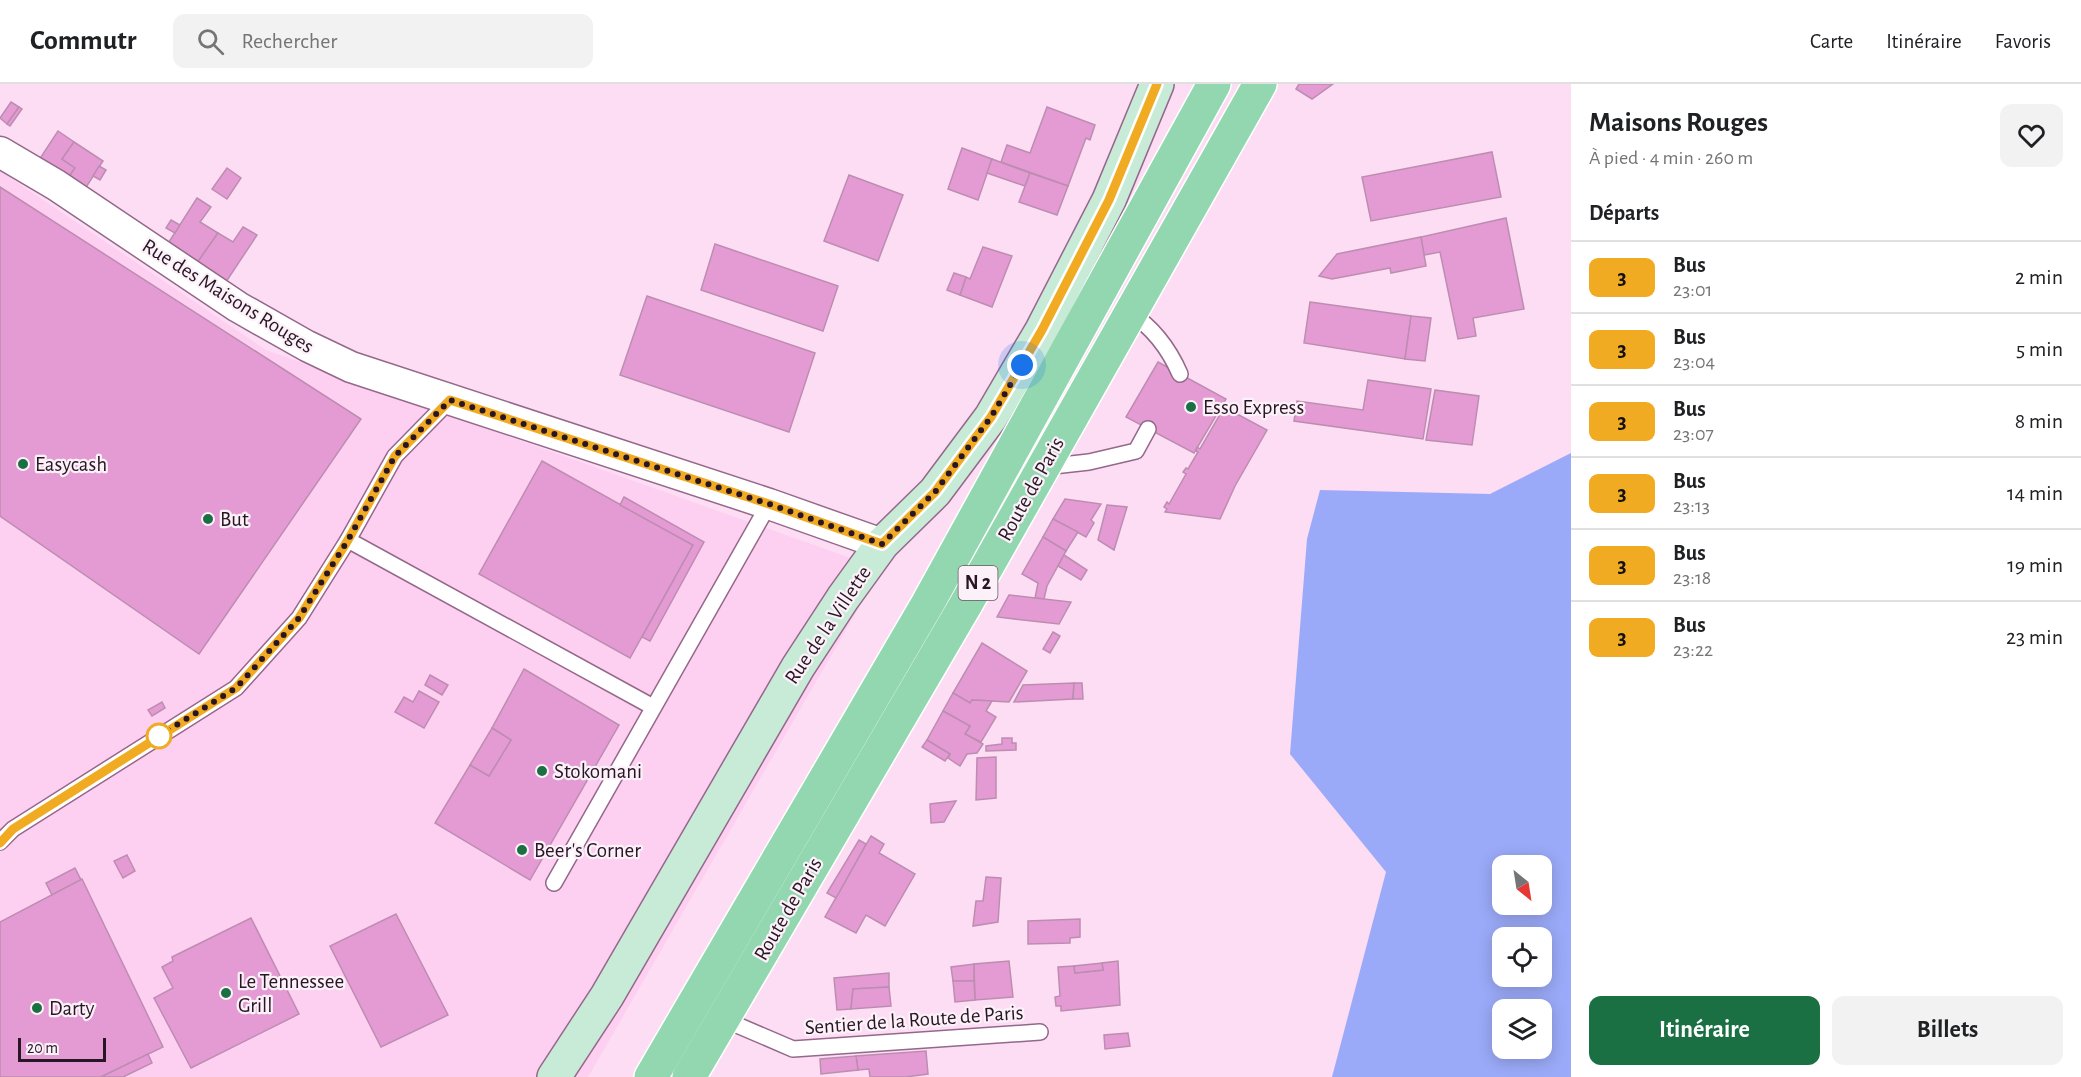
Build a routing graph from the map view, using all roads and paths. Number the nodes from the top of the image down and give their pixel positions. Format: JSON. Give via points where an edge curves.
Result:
{"nodes":[{"id":1,"x":1157,"y":84,"type":"edge"},
{"id":2,"x":1214,"y":84,"type":"edge"},
{"id":3,"x":1260,"y":84,"type":"edge"},
{"id":4,"x":0,"y":152,"type":"edge"},
{"id":5,"x":1130,"y":313,"type":"junction"},
{"id":6,"x":1180,"y":374,"type":"dead end"},
{"id":7,"x":450,"y":400,"type":"junction"},
{"id":8,"x":1148,"y":429,"type":"dead end"},
{"id":9,"x":1044,"y":467,"type":"junction"},
{"id":10,"x":769,"y":504,"type":"junction"},
{"id":11,"x":348,"y":540,"type":"junction"},
{"id":12,"x":882,"y":544,"type":"junction"},
{"id":13,"x":653,"y":707,"type":"junction"},
{"id":14,"x":0,"y":843,"type":"edge"},
{"id":15,"x":554,"y":883,"type":"dead end"},
{"id":16,"x":723,"y":1019,"type":"junction"},
{"id":17,"x":1040,"y":1032,"type":"dead end"},
{"id":18,"x":554,"y":1077,"type":"edge"},
{"id":19,"x":651,"y":1077,"type":"edge"},
{"id":20,"x":689,"y":1077,"type":"edge"}],
"edges":[{"from":1,"to":12,"type":"street","name":"Rue de la Villette","via":[[1109,200],[1042,330],[991,417],[935,492]]},
{"from":2,"to":19,"type":"main road","name":"Route de Paris","number":"N 2","via":[[928,603]]},
{"from":3,"to":5,"type":"main road","name":"Route de Paris","number":"N 2"},
{"from":4,"to":7,"type":"street","name":"Rue des Maisons Rouges","via":[[238,307],[307,346],[351,367]]},
{"from":5,"to":6,"type":"lane","via":[[1168,349]]},
{"from":5,"to":9,"type":"main road","name":"Route de Paris","number":"N 2"},
{"from":7,"to":10,"type":"street","name":"Rue des Maisons Rouges"},
{"from":7,"to":11,"type":"lane","via":[[395,456]]},
{"from":8,"to":9,"type":"lane","via":[[1136,451]]},
{"from":9,"to":16,"type":"main road","name":"Route de Paris","number":"N 2"},
{"from":10,"to":12,"type":"street","name":"Rue des Maisons Rouges"},
{"from":10,"to":13,"type":"lane"},
{"from":11,"to":13,"type":"lane"},
{"from":11,"to":14,"type":"lane","via":[[299,618],[236,688],[13,829]]},
{"from":12,"to":18,"type":"street","name":"Rue de la Villette","via":[[798,667],[607,996]]},
{"from":13,"to":15,"type":"lane"},
{"from":16,"to":17,"type":"lane","name":"Sentier de la Route de Paris","via":[[793,1049]]},
{"from":16,"to":20,"type":"main road","name":"Route de Paris","number":"N 2"}]}
